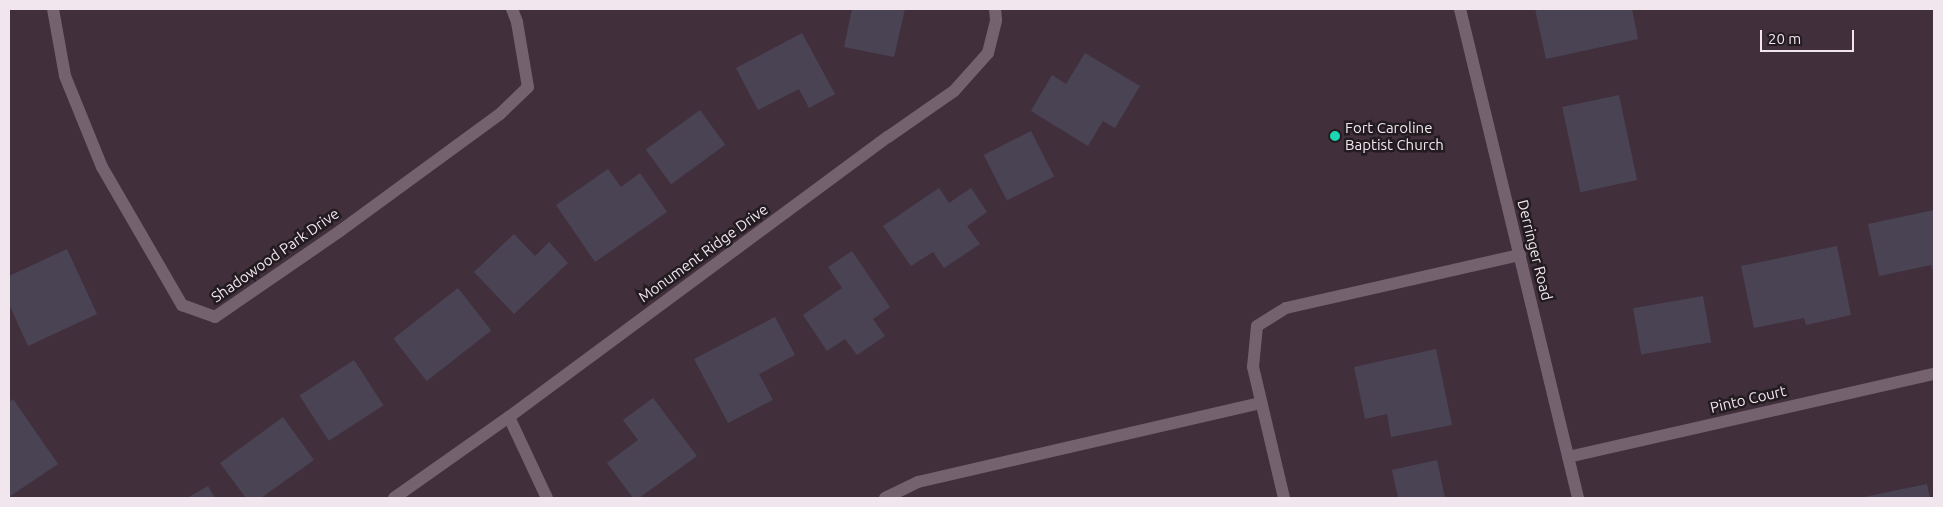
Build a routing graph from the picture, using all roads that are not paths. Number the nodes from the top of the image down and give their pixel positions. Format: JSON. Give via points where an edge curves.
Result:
{"nodes":[{"id":1,"x":52,"y":9,"type":"edge"},
{"id":2,"x":512,"y":9,"type":"edge"},
{"id":3,"x":995,"y":9,"type":"edge"},
{"id":4,"x":1460,"y":9,"type":"edge"},
{"id":5,"x":1520,"y":256,"type":"junction"},
{"id":6,"x":1934,"y":374,"type":"edge"},
{"id":7,"x":1261,"y":403,"type":"junction"},
{"id":8,"x":508,"y":417,"type":"junction"},
{"id":9,"x":1568,"y":457,"type":"junction"},
{"id":10,"x":394,"y":498,"type":"edge"},
{"id":11,"x":547,"y":498,"type":"edge"},
{"id":12,"x":885,"y":498,"type":"edge"},
{"id":13,"x":1284,"y":498,"type":"edge"},
{"id":14,"x":1578,"y":498,"type":"edge"}],
"edges":[{"from":1,"to":2,"type":"street","name":"Shadowood Park Drive","via":[[65,76],[102,167],[182,305],[215,316],[500,114],[528,87]]},
{"from":3,"to":8,"type":"street","name":"Monument Ridge Drive","via":[[996,20],[988,53],[954,91]]},
{"from":4,"to":5,"type":"street","name":"Derringer Road"},
{"from":5,"to":7,"type":"street","via":[[1286,308],[1257,326],[1252,367]]},
{"from":5,"to":9,"type":"street","name":"Derringer Road"},
{"from":6,"to":9,"type":"street","name":"Pinto Court"},
{"from":7,"to":12,"type":"street","via":[[918,482]]},
{"from":7,"to":13,"type":"street"},
{"from":8,"to":10,"type":"street","name":"Monument Ridge Drive"},
{"from":8,"to":11,"type":"street"},
{"from":9,"to":14,"type":"street","name":"Derringer Road"}]}
